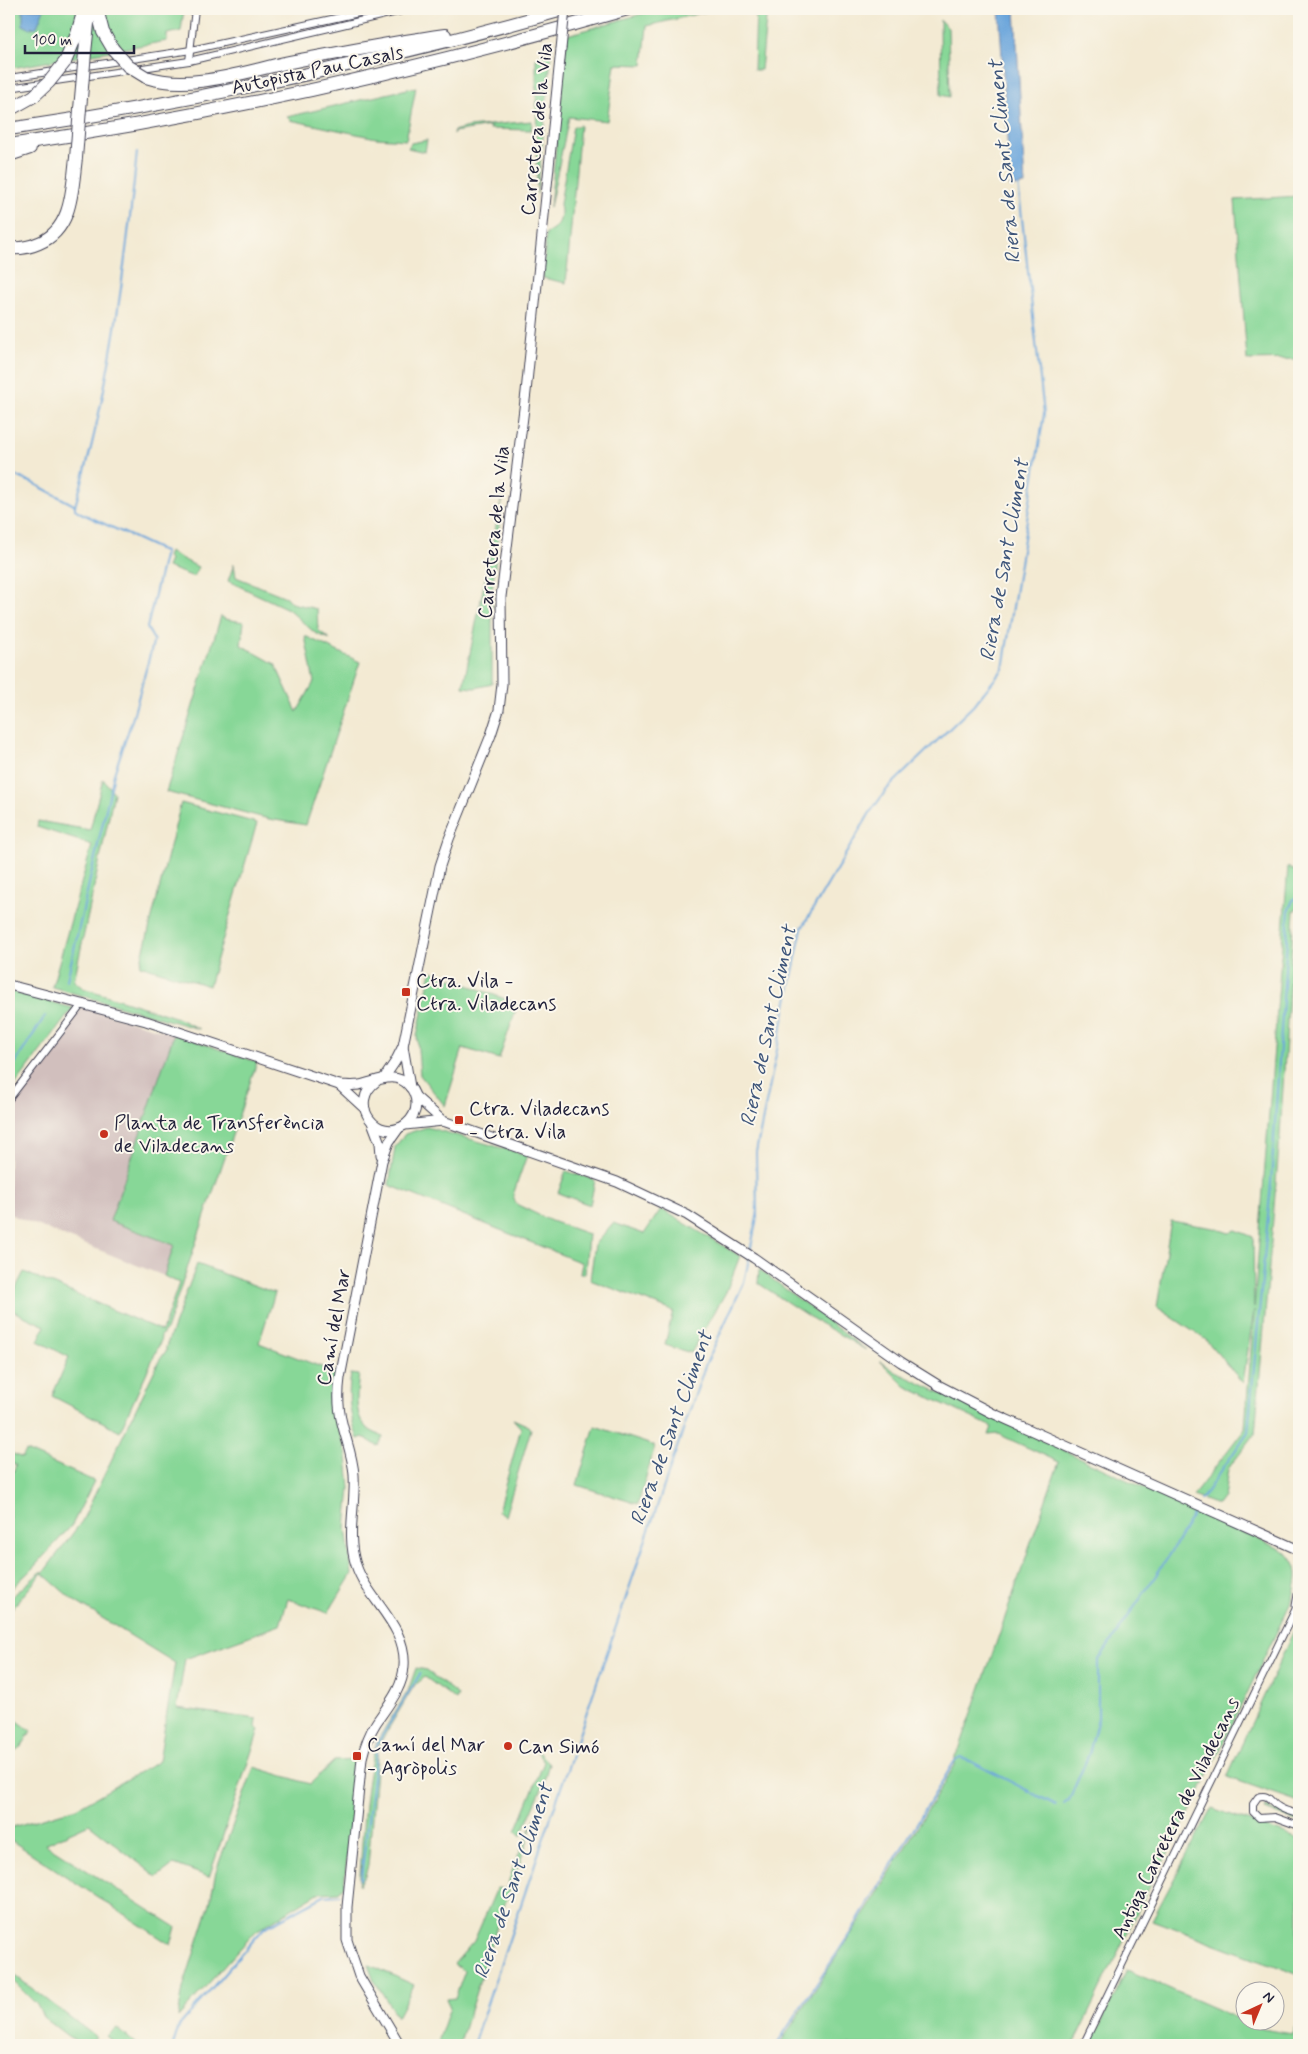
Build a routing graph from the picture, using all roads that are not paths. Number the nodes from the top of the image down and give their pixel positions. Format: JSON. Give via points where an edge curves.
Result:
{"nodes":[{"id":1,"x":84,"y":9,"type":"edge"},
{"id":2,"x":90,"y":9,"type":"edge"},
{"id":3,"x":96,"y":9,"type":"edge"},
{"id":4,"x":195,"y":9,"type":"edge"},
{"id":5,"x":377,"y":9,"type":"edge"},
{"id":6,"x":410,"y":9,"type":"edge"},
{"id":7,"x":565,"y":9,"type":"edge"},
{"id":8,"x":628,"y":9,"type":"edge"},
{"id":9,"x":497,"y":28,"type":"junction"},
{"id":10,"x":191,"y":50,"type":"junction"},
{"id":11,"x":189,"y":60,"type":"junction"},
{"id":12,"x":9,"y":78,"type":"edge"},
{"id":13,"x":9,"y":88,"type":"edge"},
{"id":14,"x":9,"y":110,"type":"edge"},
{"id":15,"x":9,"y":129,"type":"edge"},
{"id":16,"x":66,"y":137,"type":"junction"},
{"id":17,"x":9,"y":145,"type":"edge"},
{"id":18,"x":9,"y":155,"type":"edge"},
{"id":19,"x":9,"y":243,"type":"edge"},
{"id":20,"x":25,"y":247,"type":"junction"},
{"id":21,"x":9,"y":248,"type":"edge"},
{"id":22,"x":9,"y":985,"type":"edge"},
{"id":23,"x":83,"y":1003,"type":"junction"},
{"id":24,"x":403,"y":1046,"type":"junction"},
{"id":25,"x":380,"y":1079,"type":"junction"},
{"id":26,"x":339,"y":1086,"type":"junction"},
{"id":27,"x":413,"y":1091,"type":"junction"},
{"id":28,"x":9,"y":1099,"type":"edge"},
{"id":29,"x":365,"y":1110,"type":"junction"},
{"id":30,"x":443,"y":1121,"type":"junction"},
{"id":31,"x":372,"y":1122,"type":"junction"},
{"id":32,"x":402,"y":1126,"type":"junction"},
{"id":33,"x":382,"y":1161,"type":"junction"},
{"id":34,"x":1298,"y":1548,"type":"edge"},
{"id":35,"x":1299,"y":1595,"type":"edge"},
{"id":36,"x":1298,"y":1605,"type":"edge"},
{"id":37,"x":1299,"y":1814,"type":"edge"},
{"id":38,"x":1299,"y":1826,"type":"edge"},
{"id":39,"x":400,"y":2045,"type":"edge"},
{"id":40,"x":1083,"y":2045,"type":"edge"}],
"edges":[{"from":1,"to":14,"type":"highway","bridge":true,"via":[[65,62],[34,96]]},
{"from":2,"to":20,"type":"highway","bridge":true,"via":[[76,158],[65,218],[45,241]]},
{"from":3,"to":9,"type":"highway","bridge":true,"via":[[103,32],[128,66],[161,82],[193,82],[418,39]]},
{"from":4,"to":10,"type":"street"},
{"from":5,"to":10,"type":"street"},
{"from":6,"to":11,"type":"street"},
{"from":7,"to":9,"type":"highway","name":"Autopista Pau Casals"},
{"from":7,"to":24,"type":"main road","name":"Carretera de la Vila","bridge":true,"via":[[528,373],[501,597],[502,684],[498,710],[440,866]]},
{"from":8,"to":16,"type":"highway","name":"Autopista Pau Casals","via":[[398,71],[222,109]]},
{"from":9,"to":15,"type":"highway","name":"Autopista Pau Casals","via":[[393,56],[240,89]]},
{"from":10,"to":11,"type":"street"},
{"from":10,"to":12,"type":"street"},
{"from":11,"to":13,"type":"street"},
{"from":16,"to":17,"type":"highway","name":"Autopista Pau Casals"},
{"from":16,"to":18,"type":"highway"},
{"from":19,"to":20,"type":"highway"},
{"from":20,"to":21,"type":"highway"},
{"from":22,"to":23,"type":"main road"},
{"from":23,"to":26,"type":"main road"},
{"from":23,"to":28,"type":"street"},
{"from":24,"to":25,"type":"main road","via":[[395,1062]]},
{"from":24,"to":27,"type":"main road"},
{"from":25,"to":26,"type":"main road"},
{"from":25,"to":27,"type":"main road","via":[[398,1079]]},
{"from":25,"to":29,"type":"main road","via":[[366,1092]]},
{"from":26,"to":29,"type":"main road"},
{"from":27,"to":30,"type":"main road"},
{"from":27,"to":32,"type":"main road","via":[[415,1111]]},
{"from":29,"to":31,"type":"main road"},
{"from":30,"to":32,"type":"main road"},
{"from":30,"to":34,"type":"main road","via":[[626,1185],[687,1215],[938,1385],[992,1413]]},
{"from":31,"to":32,"type":"main road","via":[[384,1128]]},
{"from":31,"to":33,"type":"main road","name":"Camí del Mar","via":[[380,1142]]},
{"from":32,"to":33,"type":"main road","name":"Camí del Mar","via":[[389,1142]]},
{"from":33,"to":39,"type":"main road","name":"Camí del Mar","via":[[340,1378],[339,1398],[354,1474],[353,1556],[368,1591],[399,1635],[405,1661],[399,1687],[365,1746],[356,1798],[347,1940],[359,1976]]},
{"from":35,"to":36,"type":"main road"},
{"from":36,"to":40,"type":"street","name":"Antiga Carretera de Viladecans"},
{"from":37,"to":38,"type":"street","via":[[1279,1807],[1265,1796],[1258,1797],[1253,1804],[1259,1818],[1274,1817]]}]}
